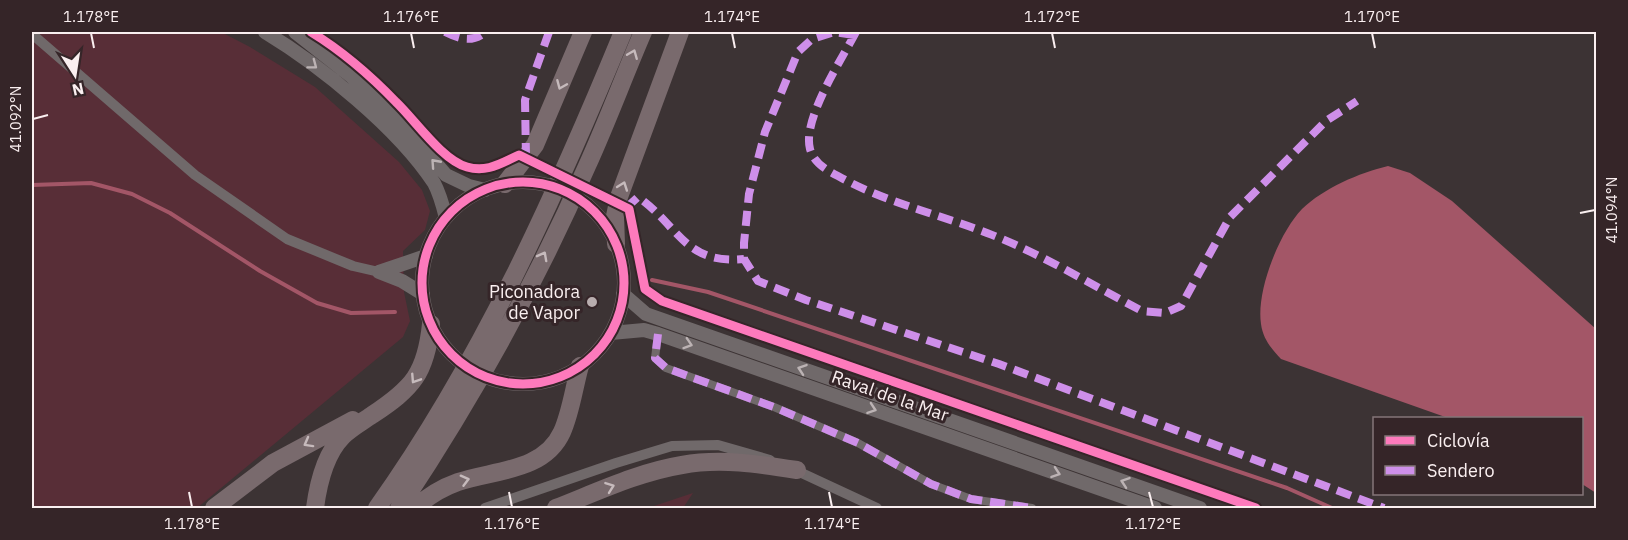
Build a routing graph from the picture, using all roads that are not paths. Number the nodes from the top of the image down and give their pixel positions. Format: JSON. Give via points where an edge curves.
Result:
{"nodes":[{"id":1,"x":265,"y":32,"type":"edge"},
{"id":2,"x":296,"y":32,"type":"edge"},
{"id":3,"x":583,"y":32,"type":"edge"},
{"id":4,"x":623,"y":32,"type":"edge"},
{"id":5,"x":643,"y":32,"type":"edge"},
{"id":6,"x":680,"y":32,"type":"edge"},
{"id":7,"x":32,"y":34,"type":"edge"},
{"id":8,"x":505,"y":184,"type":"junction"},
{"id":9,"x":485,"y":190,"type":"junction"},
{"id":10,"x":446,"y":218,"type":"junction"},
{"id":11,"x":552,"y":221,"type":"junction"},
{"id":12,"x":616,"y":244,"type":"junction"},
{"id":13,"x":426,"y":256,"type":"junction"},
{"id":14,"x":379,"y":272,"type":"junction"},
{"id":15,"x":423,"y":294,"type":"junction"},
{"id":16,"x":623,"y":294,"type":"junction"},
{"id":17,"x":430,"y":324,"type":"junction"},
{"id":18,"x":611,"y":333,"type":"junction"},
{"id":19,"x":657,"y":334,"type":"junction"},
{"id":20,"x":580,"y":366,"type":"junction"},
{"id":21,"x":459,"y":397,"type":"junction"},
{"id":22,"x":398,"y":398,"type":"junction"},
{"id":23,"x":796,"y":470,"type":"junction"},
{"id":24,"x":214,"y":508,"type":"edge"},
{"id":25,"x":315,"y":508,"type":"edge"},
{"id":26,"x":377,"y":508,"type":"edge"},
{"id":27,"x":399,"y":508,"type":"edge"},
{"id":28,"x":415,"y":508,"type":"edge"},
{"id":29,"x":485,"y":508,"type":"edge"},
{"id":30,"x":556,"y":508,"type":"edge"},
{"id":31,"x":877,"y":508,"type":"edge"},
{"id":32,"x":1032,"y":508,"type":"edge"},
{"id":33,"x":1155,"y":508,"type":"edge"},
{"id":34,"x":1200,"y":508,"type":"edge"}],
"edges":[{"from":1,"to":10,"type":"street","one_way":true,"via":[[351,95],[390,133],[434,184]]},
{"from":9,"to":2,"type":"street","one_way":true,"via":[[446,175],[351,76]]},
{"from":3,"to":8,"type":"highway","one_way":true,"via":[[535,145]]},
{"from":4,"to":11,"type":"highway","via":[[570,160]]},
{"from":11,"to":5,"type":"highway","one_way":true,"via":[[587,167]]},
{"from":12,"to":6,"type":"highway","one_way":true,"via":[[619,197]]},
{"from":7,"to":14,"type":"street","via":[[195,175],[287,239],[353,266]]},
{"from":8,"to":9,"type":"street"},
{"from":8,"to":12,"type":"street","via":[[544,184],[571,194],[594,212]]},
{"from":9,"to":10,"type":"street"},
{"from":10,"to":13,"type":"street"},
{"from":11,"to":21,"type":"highway"},
{"from":12,"to":16,"type":"street","via":[[623,268]]},
{"from":13,"to":14,"type":"street"},
{"from":13,"to":15,"type":"street"},
{"from":14,"to":15,"type":"street"},
{"from":15,"to":17,"type":"street"},
{"from":16,"to":18,"type":"street"},
{"from":34,"to":16,"type":"street","name":"Raval de la Mar","one_way":true,"via":[[646,314]]},
{"from":17,"to":20,"type":"street","via":[[453,356],[495,380],[535,383]]},
{"from":17,"to":22,"type":"highway","one_way":true,"via":[[426,358],[418,377]]},
{"from":18,"to":19,"type":"street","name":"Raval de la Mar","via":[[644,330]]},
{"from":18,"to":20,"type":"street"},
{"from":19,"to":32,"type":"street","via":[[655,358],[666,368],[858,443],[931,484],[971,499]]},
{"from":19,"to":33,"type":"street","name":"Raval de la Mar","one_way":true},
{"from":28,"to":20,"type":"highway","one_way":true,"via":[[457,482],[523,466],[547,453],[562,433]]},
{"from":21,"to":26,"type":"highway"},
{"from":21,"to":27,"type":"highway"},
{"from":22,"to":24,"type":"highway","one_way":true,"via":[[298,448]]},
{"from":22,"to":25,"type":"highway","via":[[342,437],[327,462]]},
{"from":23,"to":29,"type":"street","via":[[731,448],[687,444],[616,463]]},
{"from":30,"to":23,"type":"highway","one_way":true,"via":[[683,464],[720,462]]},
{"from":23,"to":31,"type":"street"}]}
